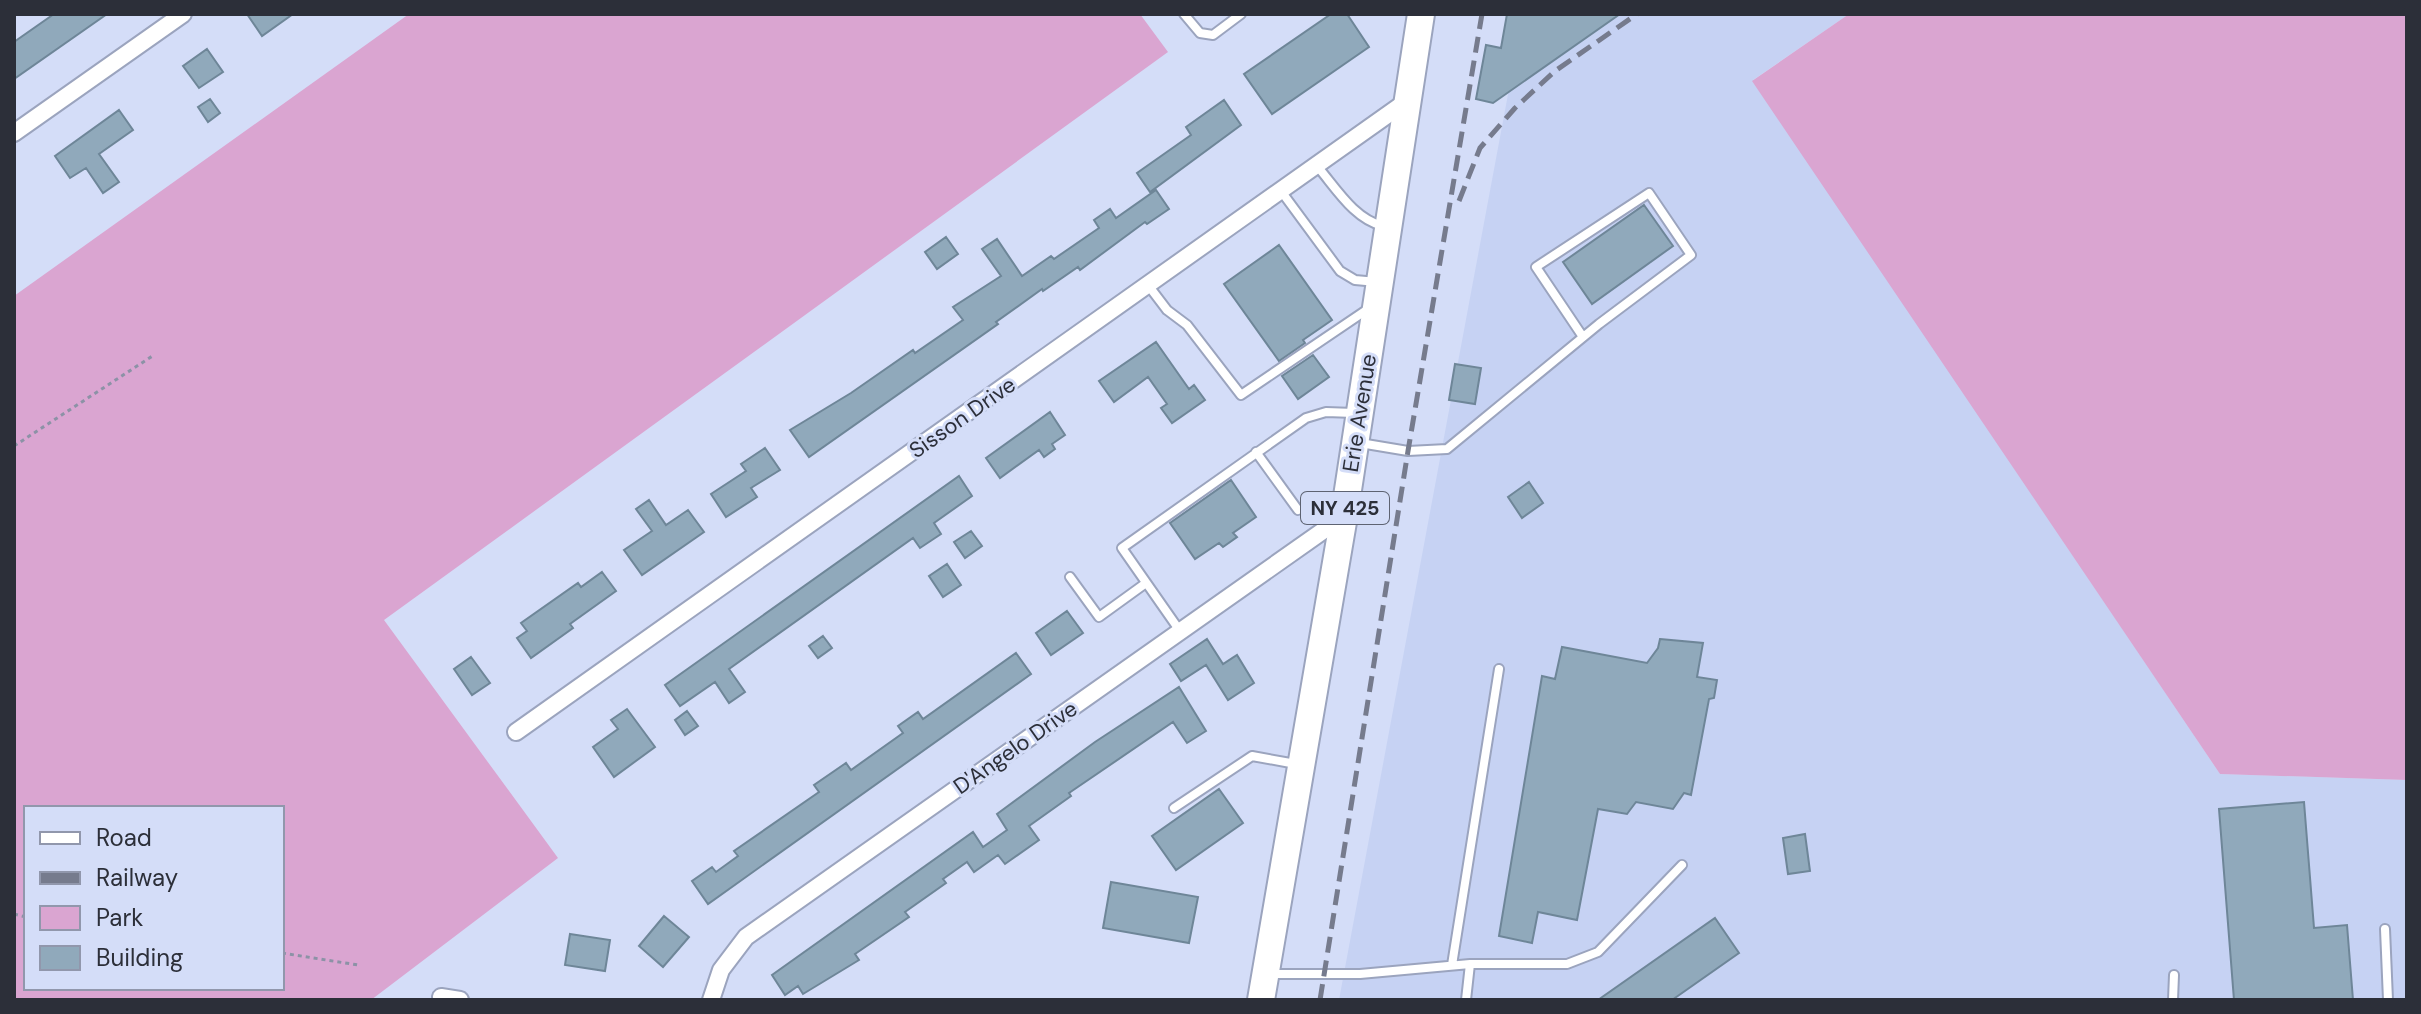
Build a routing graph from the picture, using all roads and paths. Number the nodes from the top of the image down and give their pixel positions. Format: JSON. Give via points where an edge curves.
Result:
{"nodes":[{"id":1,"x":183,"y":14,"type":"edge"},
{"id":2,"x":1184,"y":14,"type":"edge"},
{"id":3,"x":1241,"y":14,"type":"edge"},
{"id":4,"x":1421,"y":14,"type":"edge"},
{"id":5,"x":1407,"y":101,"type":"junction"},
{"id":6,"x":14,"y":133,"type":"edge"},
{"id":7,"x":1317,"y":166,"type":"junction"},
{"id":8,"x":1281,"y":191,"type":"junction"},
{"id":9,"x":1388,"y":227,"type":"junction"},
{"id":10,"x":1147,"y":285,"type":"junction"},
{"id":11,"x":1377,"y":293,"type":"junction"},
{"id":12,"x":1583,"y":337,"type":"junction"},
{"id":13,"x":154,"y":355,"type":"dead end"},
{"id":14,"x":1359,"y":414,"type":"junction"},
{"id":15,"x":1355,"y":442,"type":"junction"},
{"id":16,"x":14,"y":446,"type":"edge"},
{"id":17,"x":1256,"y":452,"type":"junction"},
{"id":18,"x":1298,"y":510,"type":"dead end"},
{"id":19,"x":1344,"y":516,"type":"junction"},
{"id":20,"x":1070,"y":577,"type":"dead end"},
{"id":21,"x":1146,"y":583,"type":"junction"},
{"id":22,"x":1180,"y":631,"type":"junction"},
{"id":23,"x":1499,"y":669,"type":"dead end"},
{"id":24,"x":516,"y":732,"type":"dead end"},
{"id":25,"x":1301,"y":765,"type":"junction"},
{"id":26,"x":1174,"y":808,"type":"dead end"},
{"id":27,"x":1682,"y":865,"type":"dead end"},
{"id":28,"x":2385,"y":929,"type":"dead end"},
{"id":29,"x":284,"y":953,"type":"edge"},
{"id":30,"x":1470,"y":964,"type":"junction"},
{"id":31,"x":358,"y":965,"type":"dead end"},
{"id":32,"x":1452,"y":965,"type":"junction"},
{"id":33,"x":2174,"y":975,"type":"dead end"},
{"id":34,"x":1263,"y":987,"type":"edge"},
{"id":35,"x":441,"y":997,"type":"dead end"},
{"id":36,"x":460,"y":1000,"type":"edge"},
{"id":37,"x":711,"y":1000,"type":"edge"},
{"id":38,"x":1466,"y":1000,"type":"edge"},
{"id":39,"x":2173,"y":1000,"type":"edge"},
{"id":40,"x":2388,"y":1000,"type":"edge"}],
"edges":[{"from":1,"to":6,"type":"street"},
{"from":2,"to":3,"type":"lane","via":[[1200,33],[1213,35]]},
{"from":4,"to":5,"type":"main road","name":"Erie Avenue","number":"NY 425"},
{"from":5,"to":7,"type":"street","name":"Sisson Drive"},
{"from":5,"to":9,"type":"main road","name":"Erie Avenue","number":"NY 425"},
{"from":7,"to":8,"type":"street","name":"Sisson Drive"},
{"from":7,"to":9,"type":"lane","via":[[1360,216]]},
{"from":8,"to":10,"type":"street","name":"Sisson Drive"},
{"from":8,"to":11,"type":"lane","via":[[1340,271]]},
{"from":9,"to":11,"type":"main road","name":"Erie Avenue","number":"NY 425"},
{"from":10,"to":11,"type":"lane","via":[[1187,325],[1241,395]]},
{"from":10,"to":24,"type":"street","name":"Sisson Drive"},
{"from":11,"to":14,"type":"main road","name":"Erie Avenue","number":"NY 425"},
{"from":12,"to":12,"type":"lane","via":[[1691,255],[1649,193],[1536,267]]},
{"from":12,"to":15,"type":"lane","via":[[1447,449],[1408,451]]},
{"from":13,"to":16,"type":"path"},
{"from":14,"to":15,"type":"main road","name":"Erie Avenue","number":"NY 425"},
{"from":14,"to":17,"type":"lane","via":[[1326,412],[1306,418]]},
{"from":15,"to":19,"type":"main road","name":"Erie Avenue","number":"NY 425"},
{"from":17,"to":18,"type":"lane"},
{"from":17,"to":21,"type":"lane","via":[[1122,548]]},
{"from":19,"to":22,"type":"street","name":"D'Angelo Drive"},
{"from":19,"to":25,"type":"main road","name":"Erie Avenue","number":"NY 425"},
{"from":20,"to":21,"type":"lane","via":[[1099,617]]},
{"from":21,"to":22,"type":"lane"},
{"from":22,"to":37,"type":"street","name":"D'Angelo Drive","via":[[746,937],[721,970]]},
{"from":23,"to":32,"type":"lane"},
{"from":25,"to":26,"type":"lane","via":[[1252,756]]},
{"from":25,"to":34,"type":"main road","name":"Erie Avenue","number":"NY 425"},
{"from":27,"to":30,"type":"lane","via":[[1598,952],[1567,964]]},
{"from":28,"to":40,"type":"lane"},
{"from":29,"to":31,"type":"path"},
{"from":30,"to":32,"type":"lane"},
{"from":30,"to":38,"type":"lane"},
{"from":32,"to":34,"type":"lane"},
{"from":33,"to":39,"type":"lane"},
{"from":35,"to":36,"type":"street"}]}
